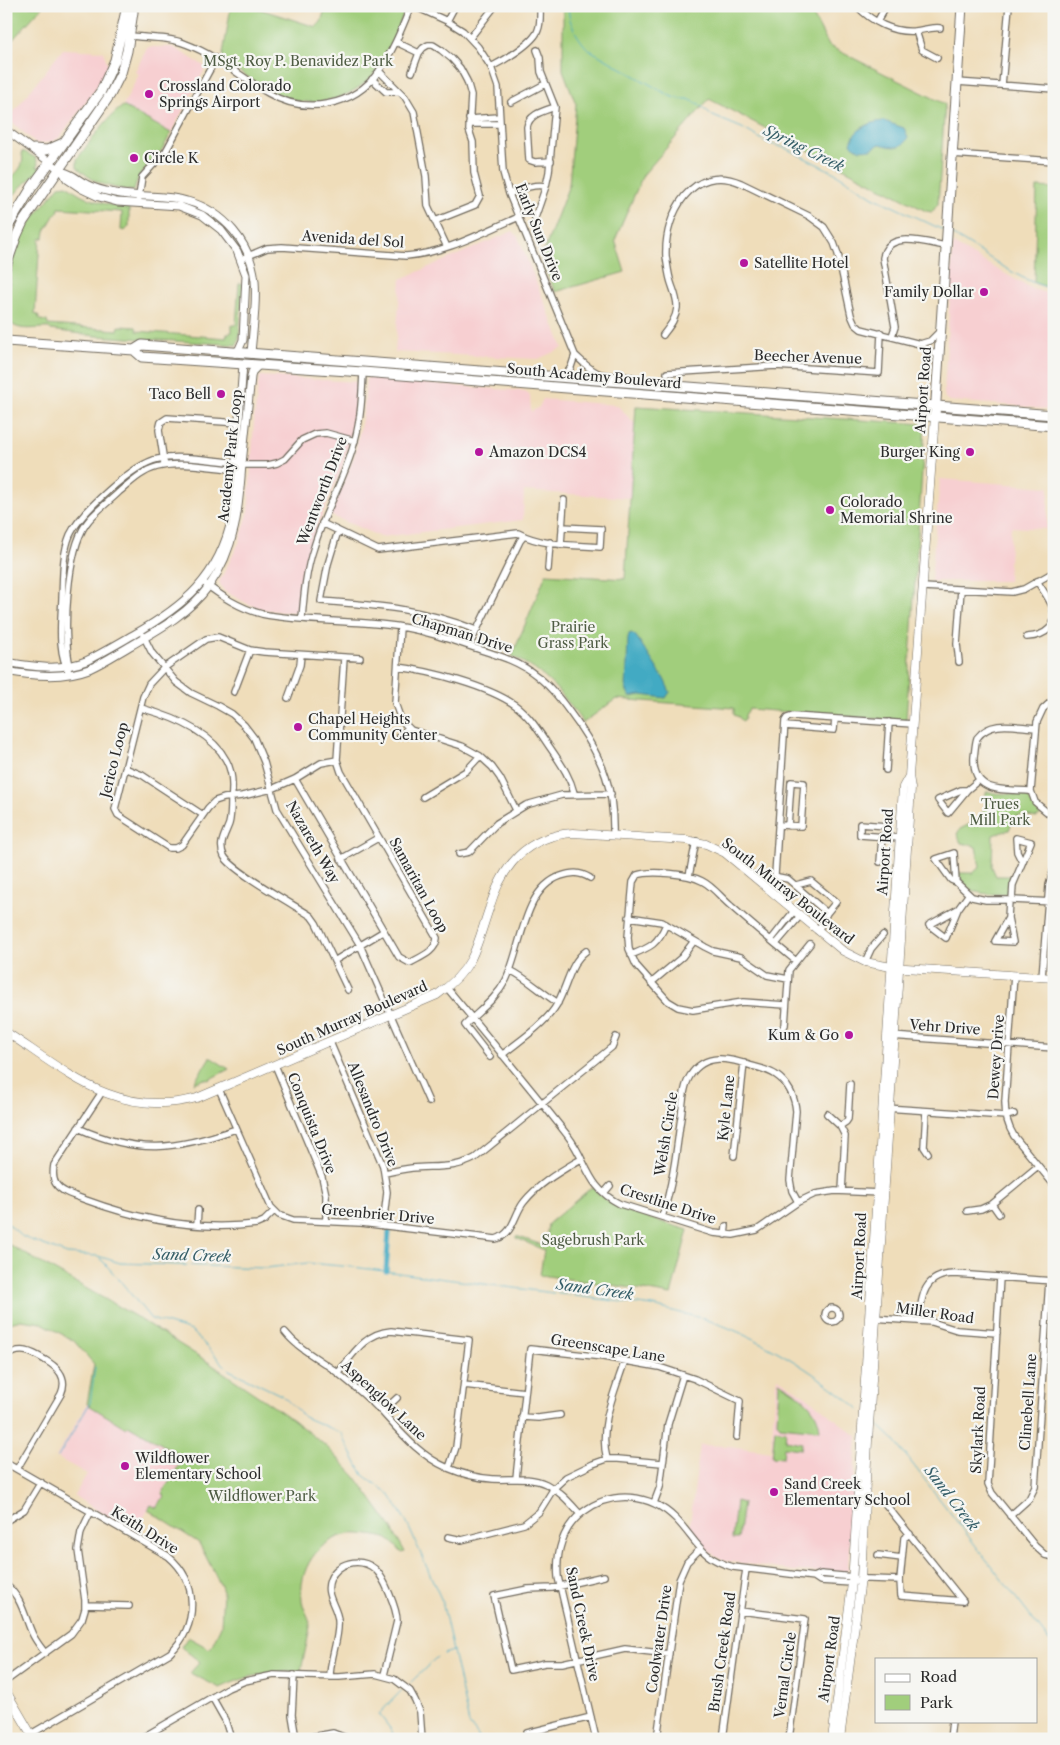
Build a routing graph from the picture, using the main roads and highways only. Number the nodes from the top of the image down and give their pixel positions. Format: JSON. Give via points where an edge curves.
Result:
{"nodes":[{"id":1,"x":127,"y":6,"type":"edge"},
{"id":2,"x":132,"y":6,"type":"edge"},
{"id":3,"x":962,"y":6,"type":"edge"},
{"id":4,"x":66,"y":141,"type":"junction"},
{"id":5,"x":34,"y":149,"type":"road end"},
{"id":6,"x":6,"y":230,"type":"edge"},
{"id":7,"x":6,"y":266,"type":"edge"},
{"id":8,"x":6,"y":341,"type":"edge"},
{"id":9,"x":134,"y":350,"type":"junction"},
{"id":10,"x":252,"y":353,"type":"junction"},
{"id":11,"x":175,"y":359,"type":"junction"},
{"id":12,"x":350,"y":361,"type":"junction"},
{"id":13,"x":243,"y":364,"type":"junction"},
{"id":14,"x":936,"y":406,"type":"junction"},
{"id":15,"x":1054,"y":415,"type":"edge"},
{"id":16,"x":935,"y":416,"type":"junction"},
{"id":17,"x":1054,"y":426,"type":"edge"},
{"id":18,"x":908,"y":776,"type":"junction"},
{"id":19,"x":891,"y":966,"type":"junction"},
{"id":20,"x":900,"y":967,"type":"junction"},
{"id":21,"x":1054,"y":978,"type":"edge"},
{"id":22,"x":6,"y":1032,"type":"edge"},
{"id":23,"x":886,"y":1108,"type":"junction"},
{"id":24,"x":864,"y":1441,"type":"junction"},
{"id":25,"x":6,"y":1691,"type":"edge"},
{"id":26,"x":33,"y":1736,"type":"edge"},
{"id":27,"x":832,"y":1739,"type":"edge"},
{"id":28,"x":840,"y":1739,"type":"edge"}],
"edges":[{"from":1,"to":4,"type":"main road","via":[[119,45],[102,92]]},
{"from":2,"to":7,"type":"main road","via":[[130,36],[121,73],[62,171],[23,222]]},
{"from":3,"to":14,"type":"main road","name":"Airport Road"},
{"from":4,"to":5,"type":"main road","via":[[47,150]]},
{"from":4,"to":6,"type":"main road"},
{"from":8,"to":9,"type":"main road","name":"South Academy Boulevard"},
{"from":9,"to":10,"type":"main road","name":"South Academy Boulevard","via":[[142,345]]},
{"from":9,"to":11,"type":"main road","name":"South Academy Boulevard","via":[[142,356]]},
{"from":10,"to":11,"type":"main road","via":[[240,358],[192,355]]},
{"from":10,"to":12,"type":"main road","name":"South Academy Boulevard"},
{"from":11,"to":13,"type":"main road","name":"South Academy Boulevard"},
{"from":12,"to":13,"type":"main road","via":[[343,365],[257,359]]},
{"from":12,"to":14,"type":"main road","name":"South Academy Boulevard"},
{"from":13,"to":16,"type":"main road","name":"South Academy Boulevard"},
{"from":14,"to":15,"type":"main road","name":"South Academy Boulevard"},
{"from":14,"to":16,"type":"main road","name":"Airport Road"},
{"from":16,"to":17,"type":"main road","name":"South Academy Boulevard"},
{"from":16,"to":18,"type":"main road","name":"Airport Road"},
{"from":18,"to":19,"type":"main road","name":"Airport Road","via":[[904,787]]},
{"from":18,"to":20,"type":"main road","name":"Airport Road","via":[[911,788]]},
{"from":19,"to":20,"type":"main road","name":"South Murray Boulevard"},
{"from":19,"to":22,"type":"main road","name":"South Murray Boulevard","via":[[865,962],[842,951],[725,853],[712,846],[696,841],[573,833],[538,842],[507,868],[498,883],[470,960],[447,988],[428,1000],[219,1090],[187,1101],[130,1102],[81,1081]]},
{"from":19,"to":23,"type":"main road","name":"Airport Road","via":[[886,1035]]},
{"from":20,"to":21,"type":"main road","name":"South Murray Boulevard"},
{"from":20,"to":23,"type":"main road","name":"Airport Road"},
{"from":23,"to":24,"type":"main road","name":"Airport Road"},
{"from":24,"to":27,"type":"main road","name":"Airport Road","via":[[852,1580]]},
{"from":24,"to":28,"type":"main road","name":"Airport Road","via":[[861,1579]]},
{"from":25,"to":26,"type":"main road"}]}
